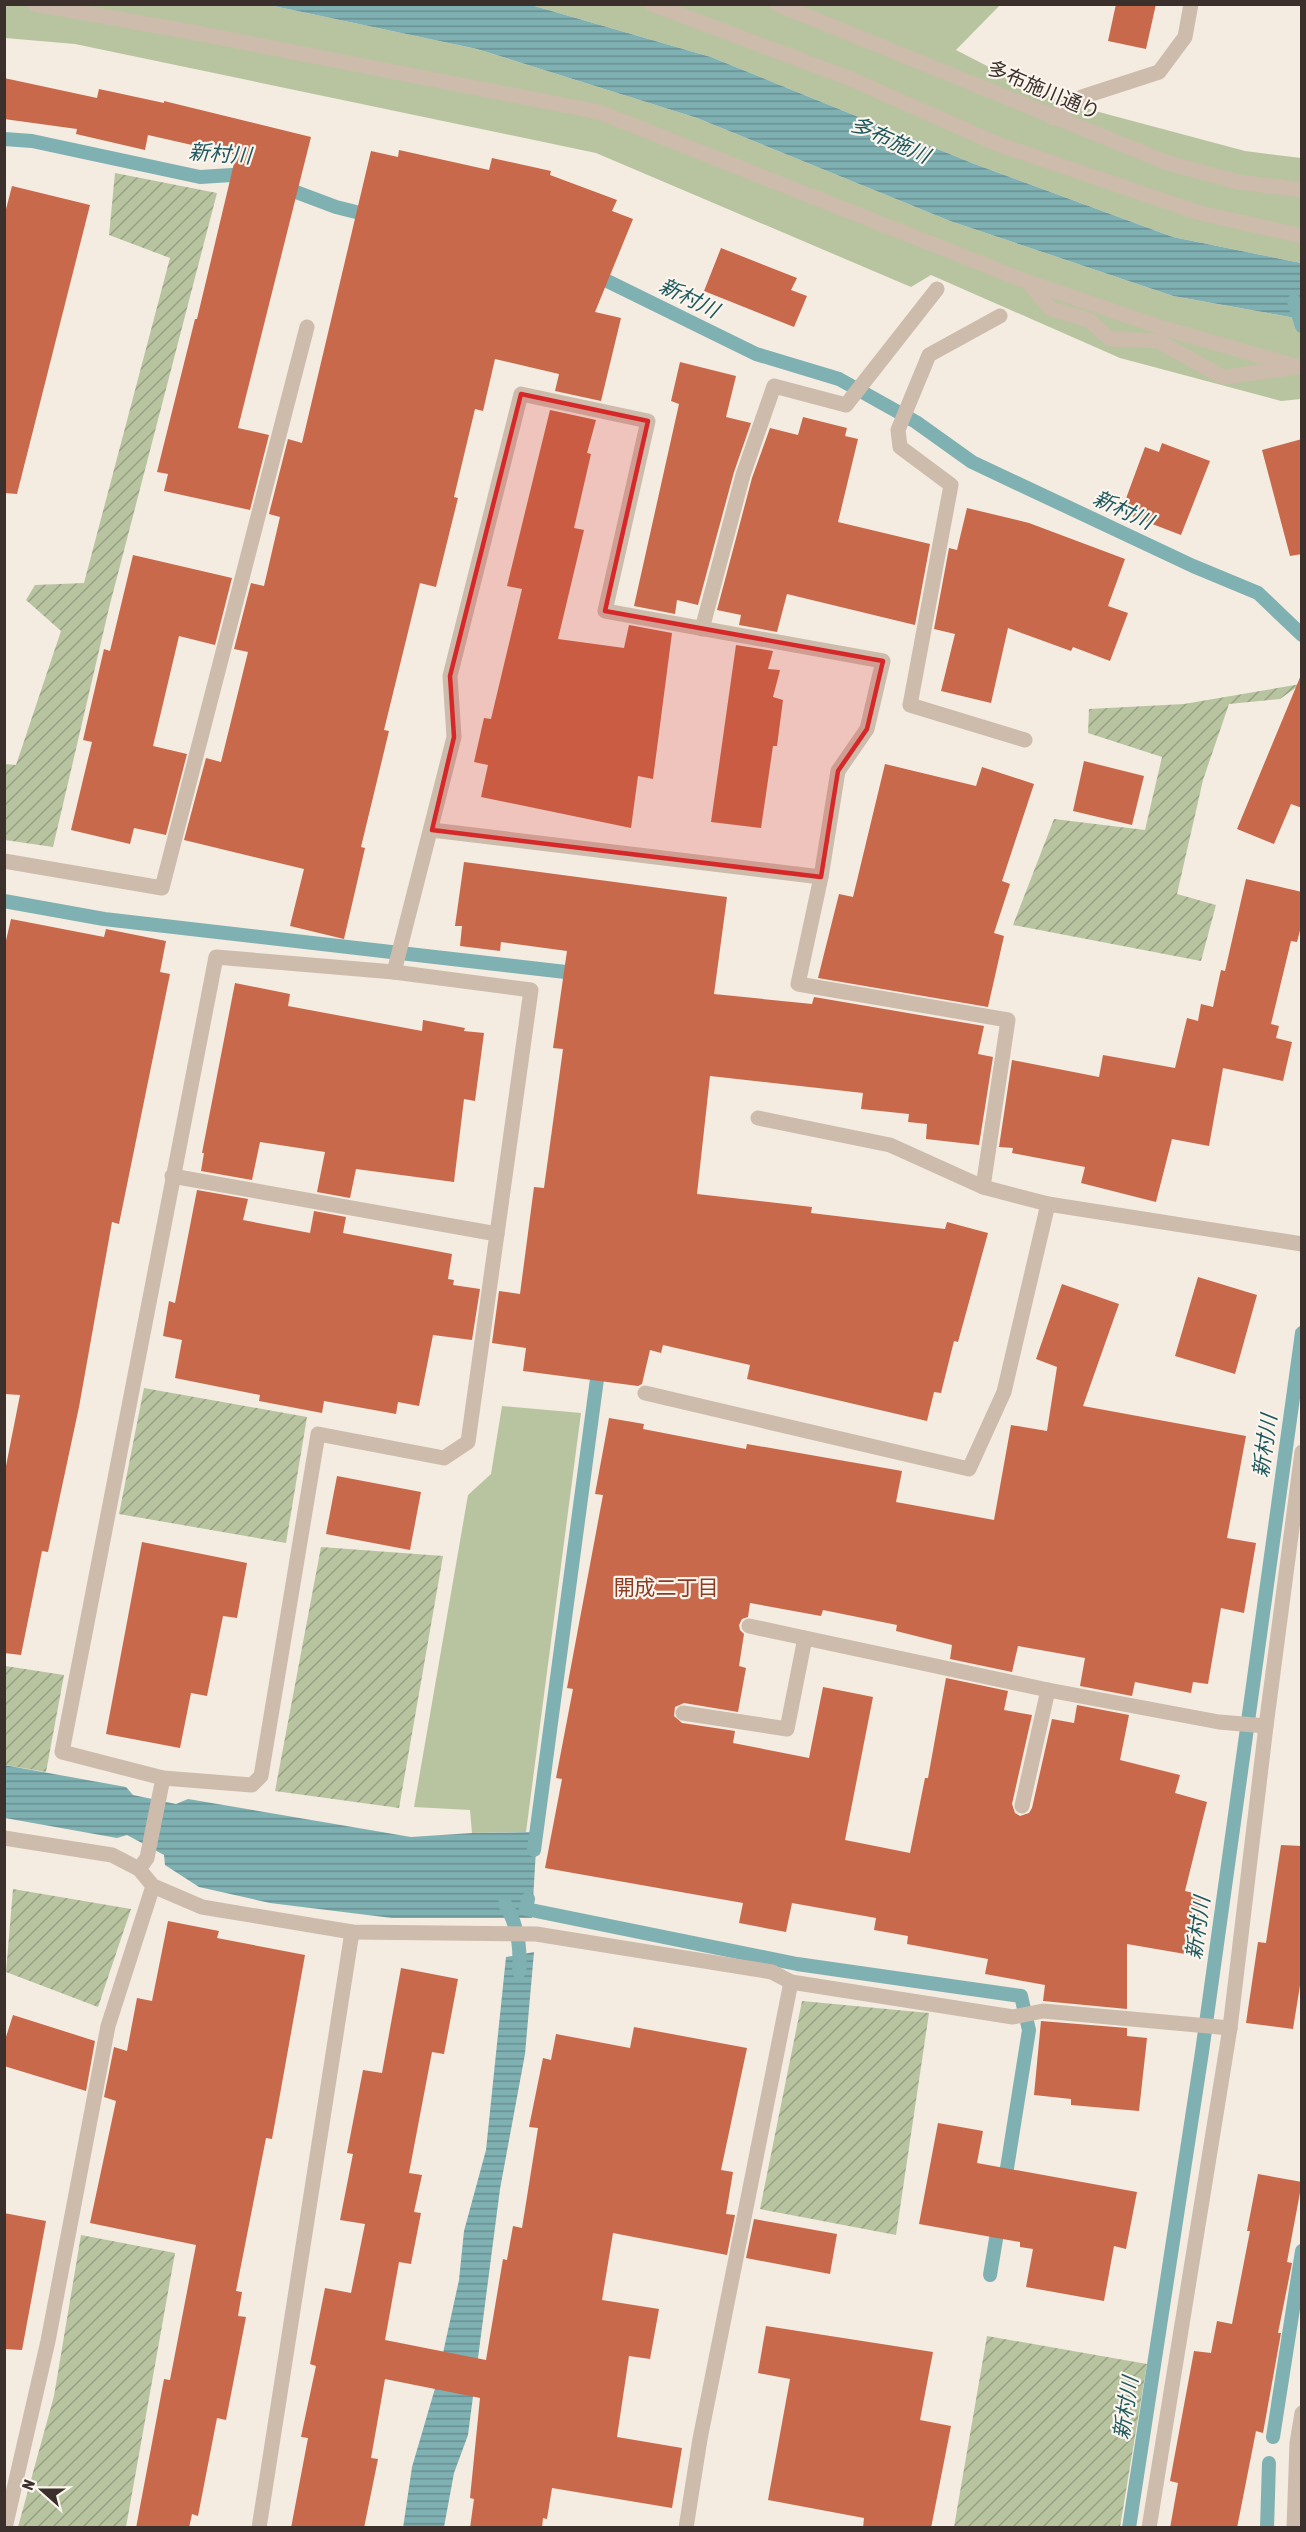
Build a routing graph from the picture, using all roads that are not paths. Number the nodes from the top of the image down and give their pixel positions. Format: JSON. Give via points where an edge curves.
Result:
{"nodes":[{"id":1,"x":35,"y":4,"type":"edge"},
{"id":2,"x":652,"y":4,"type":"edge"},
{"id":3,"x":777,"y":4,"type":"edge"},
{"id":4,"x":798,"y":4,"type":"edge"},
{"id":5,"x":1191,"y":4,"type":"edge"},
{"id":6,"x":815,"y":18,"type":"junction"},
{"id":7,"x":1053,"y":118,"type":"junction"},
{"id":8,"x":1302,"y":190,"type":"edge"},
{"id":9,"x":1302,"y":236,"type":"edge"},
{"id":10,"x":1028,"y":282,"type":"junction"},
{"id":11,"x":937,"y":289,"type":"dead end"},
{"id":12,"x":1000,"y":316,"type":"dead end"},
{"id":13,"x":307,"y":327,"type":"dead end"},
{"id":14,"x":1160,"y":335,"type":"junction"},
{"id":15,"x":1300,"y":366,"type":"edge"},
{"id":16,"x":702,"y":629,"type":"junction"},
{"id":17,"x":1024,"y":740,"type":"dead end"},
{"id":18,"x":432,"y":830,"type":"junction"},
{"id":19,"x":4,"y":861,"type":"edge"},
{"id":20,"x":821,"y":877,"type":"junction"},
{"id":21,"x":395,"y":967,"type":"junction"},
{"id":22,"x":758,"y":1118,"type":"dead end"},
{"id":23,"x":172,"y":1176,"type":"junction"},
{"id":24,"x":983,"y":1187,"type":"junction"},
{"id":25,"x":1048,"y":1204,"type":"junction"},
{"id":26,"x":497,"y":1234,"type":"junction"},
{"id":27,"x":1297,"y":1243,"type":"edge"},
{"id":28,"x":645,"y":1393,"type":"dead end"},
{"id":29,"x":1302,"y":1452,"type":"edge"},
{"id":30,"x":749,"y":1626,"type":"dead end"},
{"id":31,"x":805,"y":1638,"type":"junction"},
{"id":32,"x":1048,"y":1690,"type":"junction"},
{"id":33,"x":683,"y":1713,"type":"dead end"},
{"id":34,"x":1266,"y":1726,"type":"junction"},
{"id":35,"x":162,"y":1784,"type":"junction"},
{"id":36,"x":1022,"y":1806,"type":"dead end"},
{"id":37,"x":4,"y":1838,"type":"edge"},
{"id":38,"x":143,"y":1863,"type":"junction"},
{"id":39,"x":153,"y":1886,"type":"junction"},
{"id":40,"x":352,"y":1932,"type":"junction"},
{"id":41,"x":791,"y":1982,"type":"junction"},
{"id":42,"x":1225,"y":2028,"type":"junction"},
{"id":43,"x":1302,"y":2413,"type":"edge"},
{"id":44,"x":1299,"y":2443,"type":"edge"},
{"id":45,"x":5,"y":2528,"type":"edge"},
{"id":46,"x":259,"y":2528,"type":"edge"},
{"id":47,"x":686,"y":2528,"type":"edge"},
{"id":48,"x":1149,"y":2528,"type":"edge"},
{"id":49,"x":1294,"y":2528,"type":"edge"}],
"edges":[{"from":1,"to":10,"type":"street","via":[[599,112]]},
{"from":2,"to":9,"type":"street","via":[[846,76],[1000,146],[1200,213]]},
{"from":3,"to":6,"type":"street","name":"多布施川通り"},
{"from":4,"to":6,"type":"street"},
{"from":5,"to":7,"type":"street","via":[[1185,37],[1160,72],[1082,97]]},
{"from":6,"to":7,"type":"street","name":"多布施川通り"},
{"from":7,"to":8,"type":"street","name":"多布施川通り","via":[[1168,163],[1238,182]]},
{"from":10,"to":14,"type":"street"},
{"from":10,"to":14,"type":"street","via":[[1052,309],[1089,321],[1110,339]]},
{"from":11,"to":16,"type":"street","via":[[846,405],[774,386],[743,475]]},
{"from":12,"to":17,"type":"street","via":[[929,355],[898,430],[900,447],[951,485],[910,705]]},
{"from":13,"to":19,"type":"street","via":[[162,888]]},
{"from":14,"to":15,"type":"street"},
{"from":14,"to":15,"type":"street","via":[[1222,377]]},
{"from":16,"to":18,"type":"street","via":[[605,611],[648,421],[521,394],[450,676],[454,737]]},
{"from":16,"to":20,"type":"street","via":[[883,662],[867,729],[838,771]]},
{"from":18,"to":20,"type":"street"},
{"from":18,"to":21,"type":"street"},
{"from":20,"to":24,"type":"street","via":[[798,984],[1008,1020]]},
{"from":21,"to":23,"type":"street","via":[[216,957]]},
{"from":21,"to":26,"type":"street","via":[[531,990]]},
{"from":22,"to":24,"type":"street","via":[[890,1144]]},
{"from":23,"to":26,"type":"street"},
{"from":23,"to":35,"type":"street","via":[[62,1752]]},
{"from":24,"to":25,"type":"street"},
{"from":25,"to":27,"type":"street"},
{"from":25,"to":28,"type":"street","via":[[1004,1392],[969,1469]]},
{"from":26,"to":35,"type":"street","via":[[468,1442],[444,1458],[318,1434],[261,1776],[252,1785]]},
{"from":29,"to":34,"type":"street"},
{"from":30,"to":31,"type":"street"},
{"from":31,"to":32,"type":"street"},
{"from":31,"to":33,"type":"street","via":[[787,1729]]},
{"from":32,"to":34,"type":"street","via":[[1219,1722]]},
{"from":32,"to":36,"type":"street"},
{"from":34,"to":42,"type":"street"},
{"from":35,"to":38,"type":"street"},
{"from":37,"to":38,"type":"street"},
{"from":38,"to":39,"type":"street"},
{"from":39,"to":40,"type":"street","via":[[202,1907]]},
{"from":39,"to":45,"type":"street","via":[[108,2026],[48,2341]]},
{"from":40,"to":41,"type":"street","via":[[536,1934],[772,1972]]},
{"from":40,"to":46,"type":"street"},
{"from":41,"to":42,"type":"street","via":[[1013,2017],[1043,2011]]},
{"from":41,"to":47,"type":"street","via":[[700,2439]]},
{"from":42,"to":48,"type":"street"},
{"from":43,"to":44,"type":"street"},
{"from":44,"to":49,"type":"street"}]}
